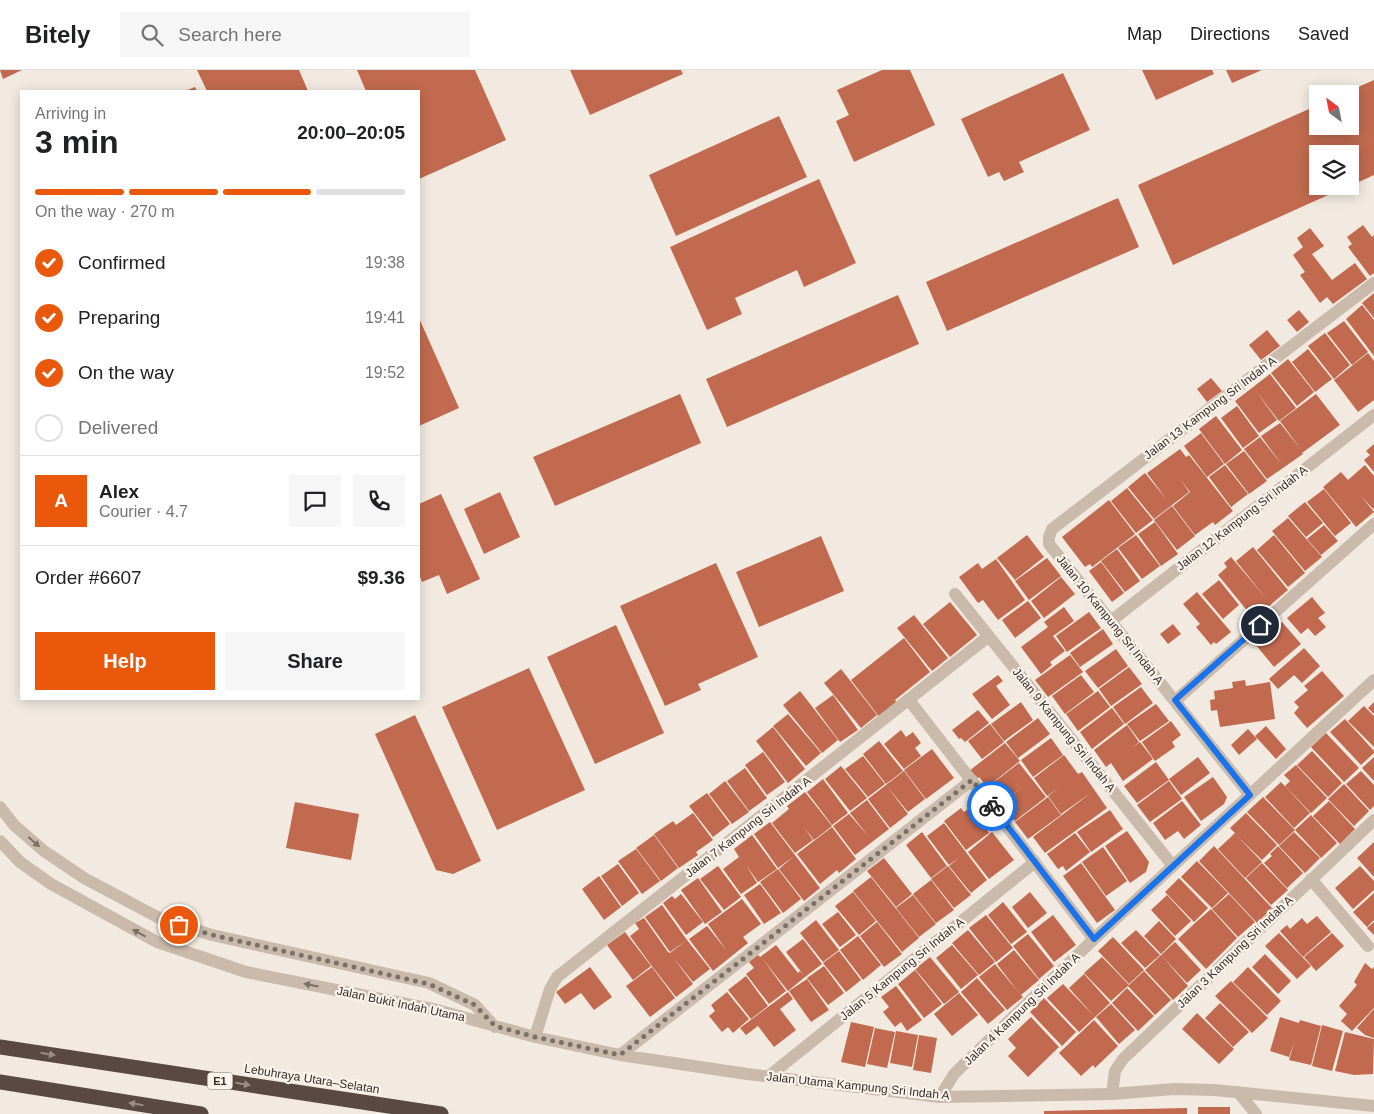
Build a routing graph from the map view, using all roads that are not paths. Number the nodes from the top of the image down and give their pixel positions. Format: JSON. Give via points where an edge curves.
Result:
{"nodes":[{"id":1,"x":1374,"y":283,"type":"edge"},
{"id":2,"x":1374,"y":416,"type":"edge"},
{"id":3,"x":1374,"y":524,"type":"edge"},
{"id":4,"x":1049,"y":537,"type":"joint"},
{"id":5,"x":955,"y":594,"type":"dead end"},
{"id":6,"x":1111,"y":621,"type":"junction"},
{"id":7,"x":989,"y":636,"type":"junction"},
{"id":8,"x":1374,"y":680,"type":"edge"},
{"id":9,"x":909,"y":700,"type":"junction"},
{"id":10,"x":1175,"y":700,"type":"junction"},
{"id":11,"x":972,"y":780,"type":"junction"},
{"id":12,"x":1250,"y":795,"type":"junction"},
{"id":13,"x":0,"y":807,"type":"edge"},
{"id":14,"x":1374,"y":820,"type":"edge"},
{"id":15,"x":0,"y":841,"type":"edge"},
{"id":16,"x":1035,"y":862,"type":"junction"},
{"id":17,"x":1174,"y":866,"type":"junction"},
{"id":18,"x":1311,"y":879,"type":"junction"},
{"id":19,"x":1094,"y":939,"type":"junction"},
{"id":20,"x":1368,"y":946,"type":"dead end"},
{"id":21,"x":495,"y":1026,"type":"junction"},
{"id":22,"x":535,"y":1037,"type":"junction"},
{"id":23,"x":0,"y":1047,"type":"edge"},
{"id":24,"x":620,"y":1055,"type":"junction"},
{"id":25,"x":769,"y":1076,"type":"junction"},
{"id":26,"x":0,"y":1082,"type":"edge"},
{"id":27,"x":1238,"y":1092,"type":"junction"},
{"id":28,"x":1374,"y":1093,"type":"edge"},
{"id":29,"x":1112,"y":1094,"type":"junction"},
{"id":30,"x":940,"y":1097,"type":"junction"},
{"id":31,"x":1369,"y":1105,"type":"edge"},
{"id":32,"x":201,"y":1114,"type":"edge"},
{"id":33,"x":441,"y":1114,"type":"edge"},
{"id":34,"x":1256,"y":1114,"type":"edge"}],
"edges":[{"from":1,"to":4,"type":"street","name":"Jalan 13 Kampung Sri Indah A","via":[[1052,528]]},
{"from":2,"to":6,"type":"street","name":"Jalan 12 Kampung Sri Indah A"},
{"from":3,"to":10,"type":"street"},
{"from":4,"to":6,"type":"street","name":"Jalan 10 Kampung Sri Indah A","via":[[1049,544]]},
{"from":5,"to":7,"type":"street","name":"Jalan 9 Kampung Sri Indah A"},
{"from":6,"to":10,"type":"street","name":"Jalan 10 Kampung Sri Indah A"},
{"from":7,"to":9,"type":"street","name":"Jalan 7 Kampung Sri Indah A"},
{"from":7,"to":17,"type":"street","name":"Jalan 9 Kampung Sri Indah A"},
{"from":8,"to":12,"type":"street","name":"Jalan 4 Kampung Sri Indah A"},
{"from":9,"to":11,"type":"street"},
{"from":9,"to":22,"type":"street","name":"Jalan 7 Kampung Sri Indah A","via":[[557,977]]},
{"from":10,"to":12,"type":"street","name":"Jalan 10 Kampung Sri Indah A"},
{"from":11,"to":16,"type":"street"},
{"from":11,"to":24,"type":"street"},
{"from":12,"to":17,"type":"street","name":"Jalan 4 Kampung Sri Indah A"},
{"from":13,"to":21,"type":"street","name":"Jalan Bukit Indah Utama","one_way":true,"via":[[14,826],[44,851],[84,878],[163,920],[212,935],[429,984],[475,1005]]},
{"from":14,"to":18,"type":"street","name":"Jalan 3 Kampung Sri Indah A"},
{"from":21,"to":15,"type":"street","name":"Jalan Bukit Indah Utama","one_way":true,"via":[[437,1010],[246,972],[156,942],[51,884],[20,862]]},
{"from":16,"to":19,"type":"street"},
{"from":16,"to":25,"type":"street","name":"Jalan 5 Kampung Sri Indah A"},
{"from":17,"to":19,"type":"street","name":"Jalan 4 Kampung Sri Indah A"},
{"from":18,"to":20,"type":"street"},
{"from":18,"to":29,"type":"street","name":"Jalan 3 Kampung Sri Indah A","via":[[1123,1058],[1115,1071]]},
{"from":19,"to":30,"type":"street","name":"Jalan 4 Kampung Sri Indah A","via":[[954,1074]]},
{"from":21,"to":22,"type":"street","name":"Jalan Utama Kampung Sri Indah A"},
{"from":22,"to":24,"type":"street","name":"Jalan Utama Kampung Sri Indah A"},
{"from":23,"to":33,"type":"highway","name":"Lebuhraya Utara–Selatan","number":"E1","one_way":true},
{"from":24,"to":25,"type":"street","name":"Jalan Utama Kampung Sri Indah A"},
{"from":25,"to":30,"type":"street","name":"Jalan Utama Kampung Sri Indah A"},
{"from":32,"to":26,"type":"highway","one_way":true},
{"from":27,"to":29,"type":"street","name":"Jalan Utama Kampung Sri Indah A","via":[[1174,1089]]},
{"from":27,"to":31,"type":"street","name":"Jalan Utama Kampung Sri Indah A"},
{"from":27,"to":34,"type":"street"},
{"from":28,"to":31,"type":"street"},
{"from":29,"to":30,"type":"street","name":"Jalan Utama Kampung Sri Indah A"}]}
